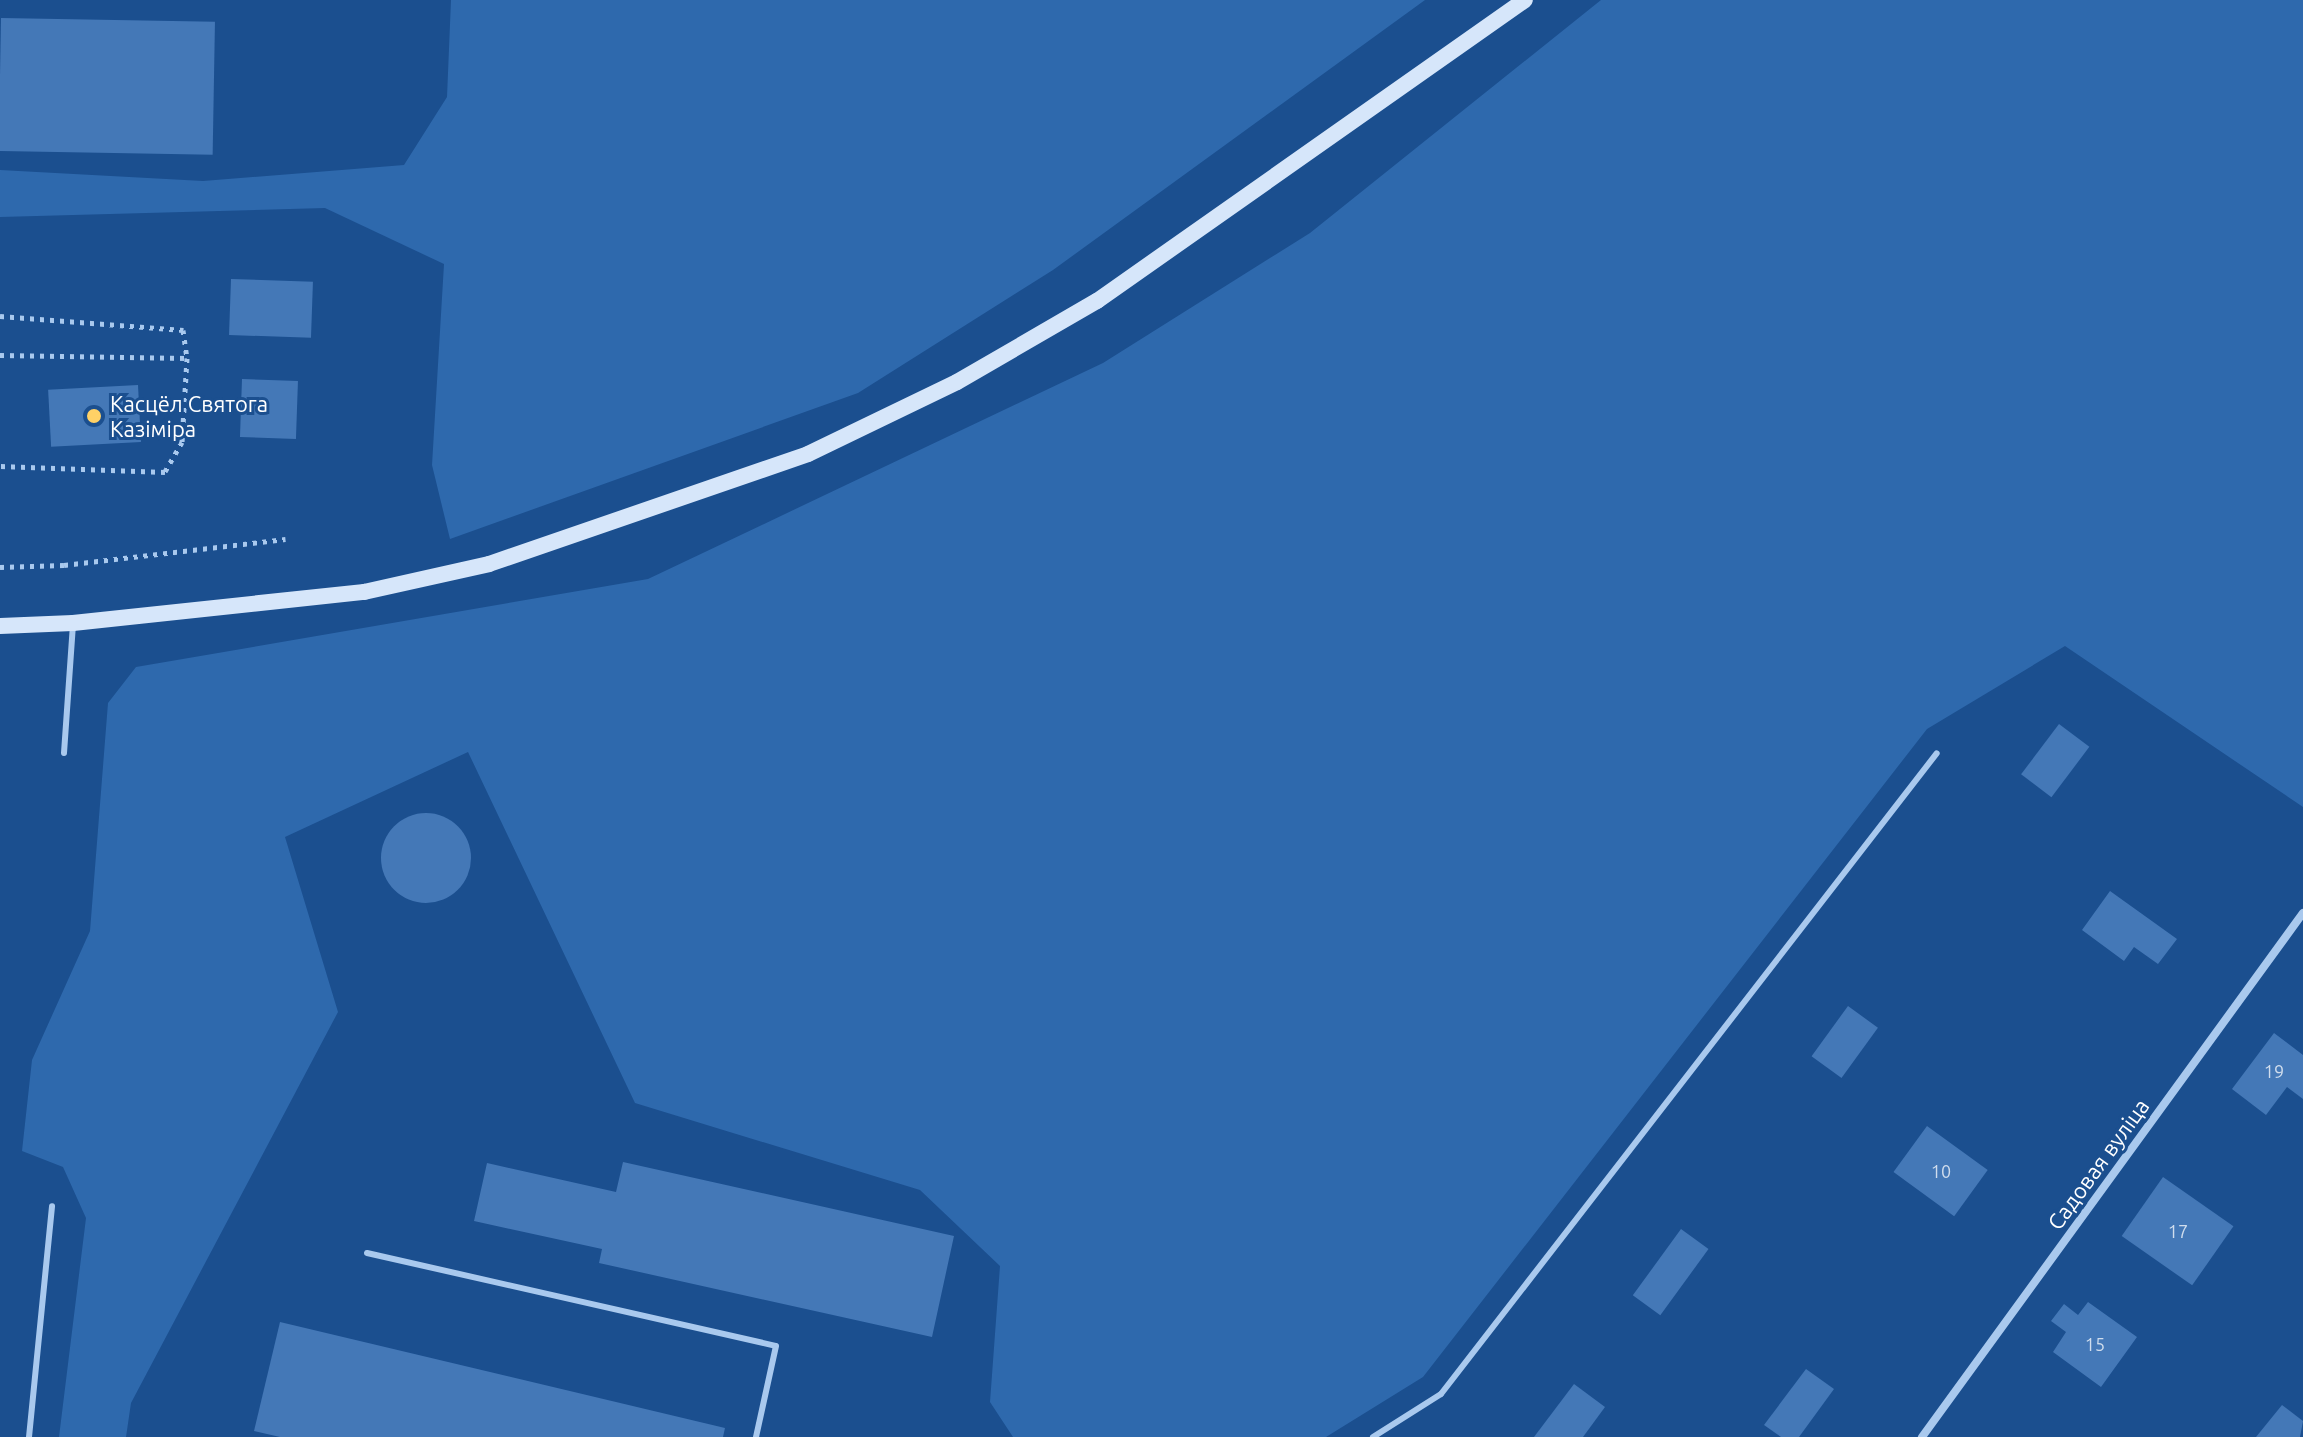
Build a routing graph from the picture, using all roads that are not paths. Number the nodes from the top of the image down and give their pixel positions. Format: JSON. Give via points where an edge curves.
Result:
{"nodes":[{"id":1,"x":1525,"y":0,"type":"edge"},
{"id":2,"x":73,"y":623,"type":"junction"},
{"id":3,"x":0,"y":626,"type":"edge"},
{"id":4,"x":64,"y":753,"type":"dead end"},
{"id":5,"x":1937,"y":753,"type":"dead end"},
{"id":6,"x":2303,"y":913,"type":"edge"},
{"id":7,"x":52,"y":1206,"type":"dead end"},
{"id":8,"x":367,"y":1253,"type":"dead end"},
{"id":9,"x":29,"y":1437,"type":"edge"},
{"id":10,"x":756,"y":1437,"type":"edge"},
{"id":11,"x":1373,"y":1437,"type":"edge"},
{"id":12,"x":1922,"y":1437,"type":"edge"}],
"edges":[{"from":1,"to":2,"type":"street","via":[[1097,301],[957,382],[808,454],[475,568],[364,592]]},
{"from":2,"to":3,"type":"street"},
{"from":2,"to":4,"type":"lane"},
{"from":5,"to":11,"type":"lane","via":[[1441,1394]]},
{"from":6,"to":12,"type":"street","name":"Садовая вуліца"},
{"from":7,"to":9,"type":"lane"},
{"from":8,"to":10,"type":"lane","via":[[776,1346]]}]}
